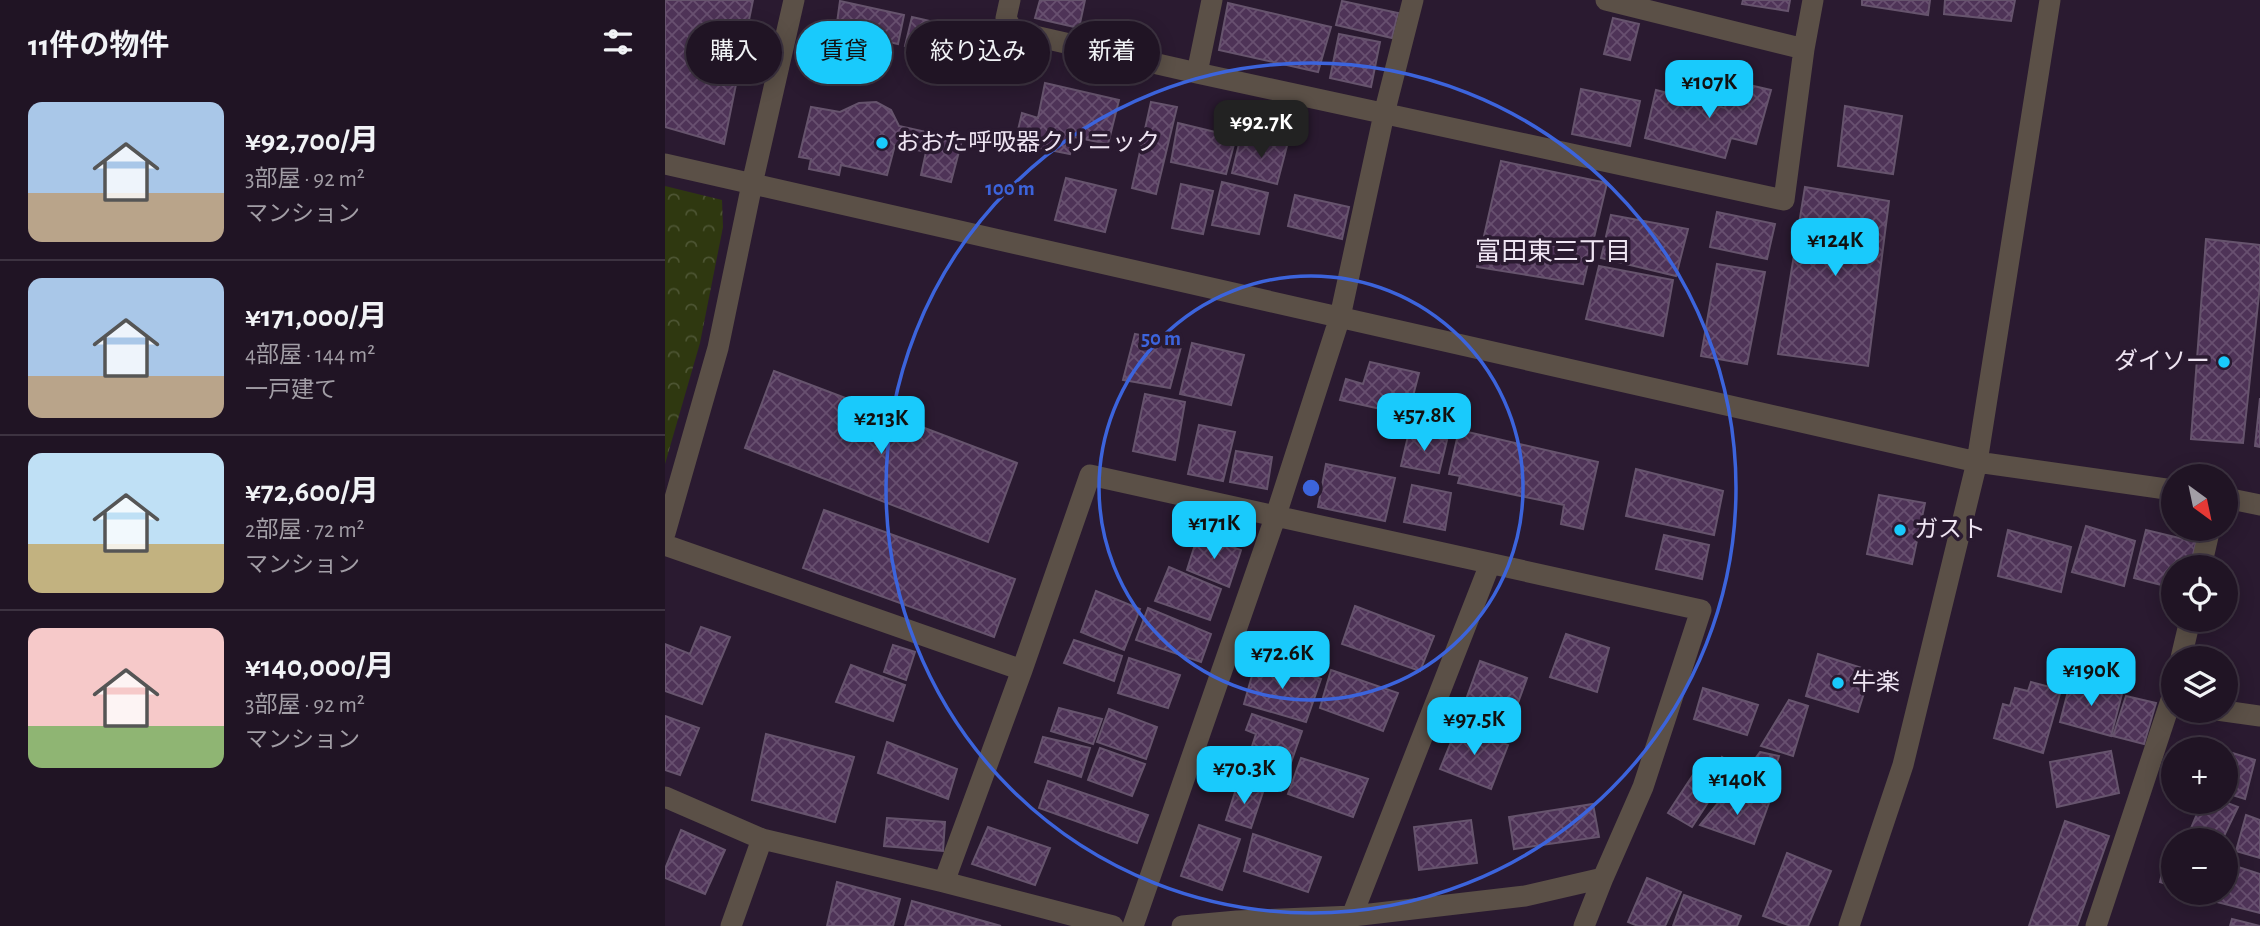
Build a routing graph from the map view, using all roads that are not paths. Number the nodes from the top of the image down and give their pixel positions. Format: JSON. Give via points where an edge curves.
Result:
{"nodes":[{"id":1,"x":794,"y":0,"type":"edge"},
{"id":2,"x":1010,"y":0,"type":"edge"},
{"id":3,"x":1212,"y":0,"type":"edge"},
{"id":4,"x":1413,"y":0,"type":"edge"},
{"id":5,"x":1606,"y":0,"type":"edge"},
{"id":6,"x":1813,"y":0,"type":"edge"},
{"id":7,"x":2050,"y":0,"type":"edge"},
{"id":8,"x":1804,"y":49,"type":"junction"},
{"id":9,"x":1197,"y":73,"type":"junction"},
{"id":10,"x":1384,"y":114,"type":"junction"},
{"id":11,"x":665,"y":164,"type":"edge"},
{"id":12,"x":753,"y":184,"type":"junction"},
{"id":13,"x":1340,"y":317,"type":"junction"},
{"id":14,"x":1977,"y":462,"type":"junction"},
{"id":15,"x":2161,"y":488,"type":"edge"},
{"id":16,"x":2238,"y":500,"type":"edge"},
{"id":17,"x":2260,"y":505,"type":"edge"},
{"id":18,"x":1276,"y":515,"type":"junction"},
{"id":19,"x":665,"y":533,"type":"edge"},
{"id":20,"x":665,"y":545,"type":"edge"},
{"id":21,"x":1490,"y":564,"type":"junction"},
{"id":22,"x":1023,"y":670,"type":"junction"},
{"id":23,"x":2238,"y":713,"type":"edge"},
{"id":24,"x":2260,"y":716,"type":"edge"},
{"id":25,"x":2165,"y":723,"type":"edge"},
{"id":26,"x":665,"y":797,"type":"edge"},
{"id":27,"x":762,"y":839,"type":"junction"},
{"id":28,"x":1603,"y":878,"type":"junction"},
{"id":29,"x":944,"y":883,"type":"junction"},
{"id":30,"x":1350,"y":921,"type":"edge"},
{"id":31,"x":731,"y":926,"type":"edge"},
{"id":32,"x":1113,"y":926,"type":"edge"},
{"id":33,"x":1133,"y":926,"type":"edge"},
{"id":34,"x":1182,"y":926,"type":"edge"},
{"id":35,"x":1584,"y":926,"type":"edge"},
{"id":36,"x":1849,"y":926,"type":"edge"},
{"id":37,"x":2096,"y":926,"type":"edge"}],
"edges":[{"from":1,"to":12,"type":"street"},
{"from":2,"to":9,"type":"street","via":[[1006,18],[1013,31]]},
{"from":3,"to":9,"type":"street"},
{"from":4,"to":10,"type":"street"},
{"from":5,"to":8,"type":"street"},
{"from":6,"to":8,"type":"street"},
{"from":7,"to":14,"type":"street"},
{"from":8,"to":10,"type":"street","via":[[1784,200]]},
{"from":9,"to":10,"type":"street"},
{"from":10,"to":13,"type":"street"},
{"from":11,"to":12,"type":"street"},
{"from":12,"to":13,"type":"street"},
{"from":12,"to":19,"type":"street","via":[[719,348]]},
{"from":13,"to":14,"type":"street"},
{"from":13,"to":18,"type":"street"},
{"from":14,"to":15,"type":"street"},
{"from":14,"to":36,"type":"street","via":[[1903,765]]},
{"from":16,"to":17,"type":"street"},
{"from":18,"to":21,"type":"street"},
{"from":18,"to":22,"type":"street","via":[[1090,475]]},
{"from":18,"to":33,"type":"street"},
{"from":20,"to":22,"type":"street"},
{"from":21,"to":28,"type":"street","via":[[1701,610],[1643,787]]},
{"from":21,"to":30,"type":"street"},
{"from":22,"to":29,"type":"street"},
{"from":23,"to":24,"type":"street"},
{"from":25,"to":37,"type":"street"},
{"from":26,"to":27,"type":"street"},
{"from":27,"to":29,"type":"street"},
{"from":27,"to":31,"type":"street"},
{"from":28,"to":30,"type":"street","via":[[1525,896]]},
{"from":28,"to":35,"type":"street"},
{"from":29,"to":32,"type":"street"},
{"from":30,"to":34,"type":"street"}]}
